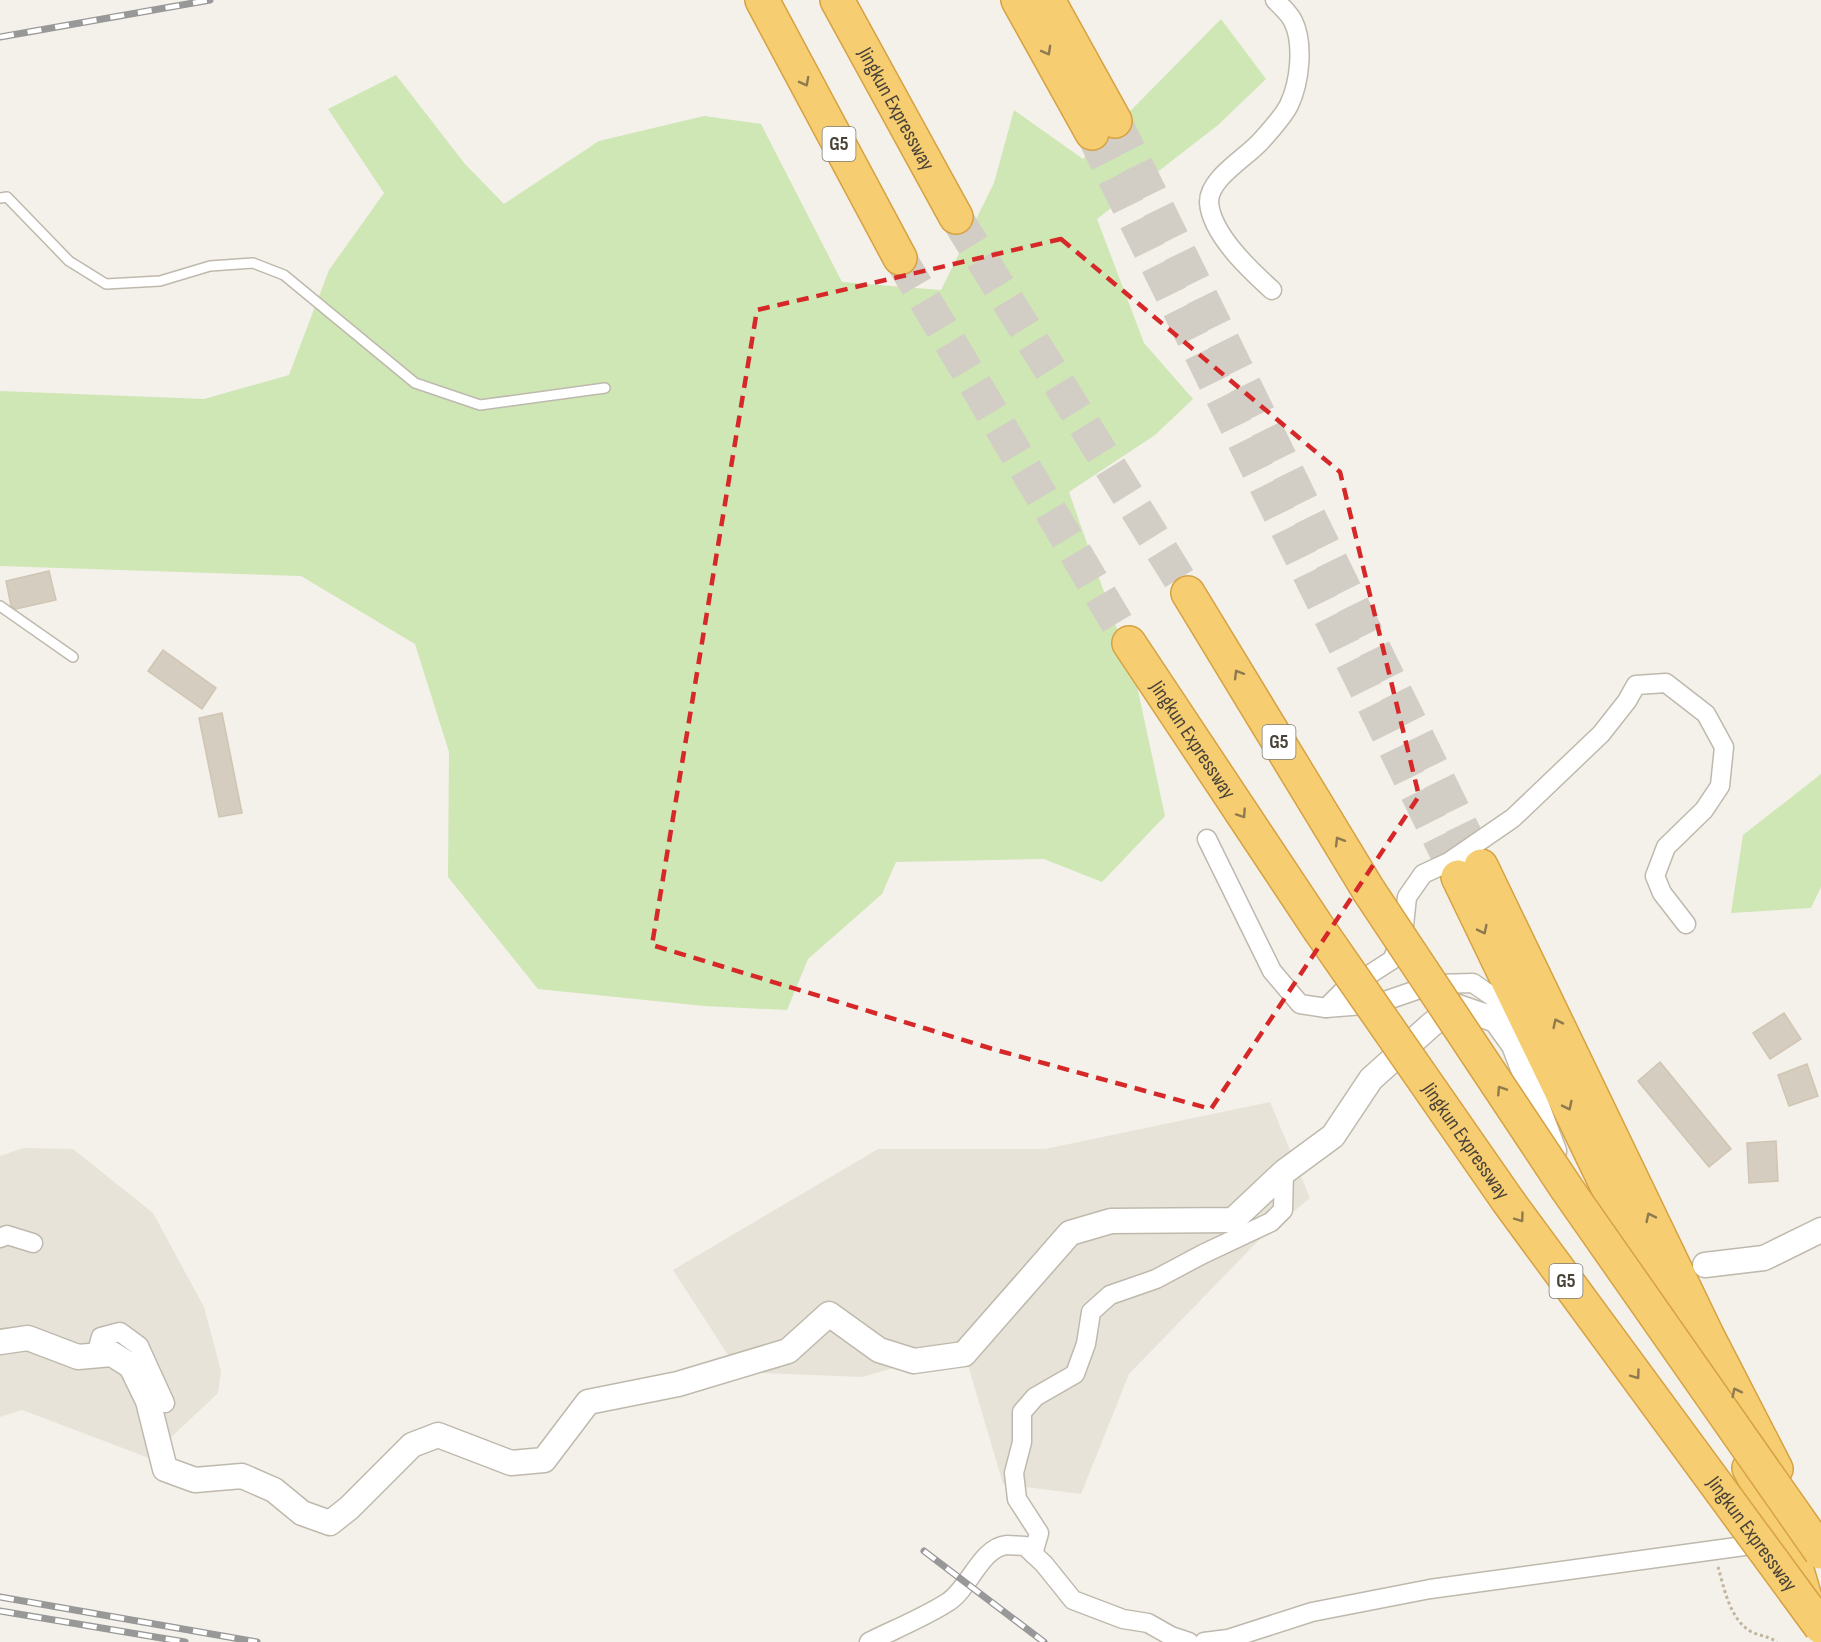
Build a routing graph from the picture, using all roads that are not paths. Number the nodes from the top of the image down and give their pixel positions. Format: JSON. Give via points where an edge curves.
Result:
{"nodes":[{"id":1,"x":762,"y":0,"type":"edge"},
{"id":2,"x":1018,"y":0,"type":"edge"},
{"id":3,"x":1048,"y":0,"type":"edge"},
{"id":4,"x":1275,"y":0,"type":"edge"},
{"id":5,"x":841,"y":7,"type":"edge"},
{"id":6,"x":0,"y":198,"type":"edge"},
{"id":7,"x":956,"y":217,"type":"tunnel mouth"},
{"id":8,"x":900,"y":258,"type":"tunnel mouth"},
{"id":9,"x":1272,"y":290,"type":"dead end"},
{"id":10,"x":605,"y":388,"type":"dead end"},
{"id":11,"x":1188,"y":593,"type":"tunnel mouth"},
{"id":12,"x":0,"y":606,"type":"edge"},
{"id":13,"x":1128,"y":643,"type":"tunnel mouth"},
{"id":14,"x":73,"y":657,"type":"dead end"},
{"id":15,"x":1207,"y":839,"type":"dead end"},
{"id":16,"x":1686,"y":924,"type":"dead end"},
{"id":17,"x":1326,"y":1008,"type":"junction"},
{"id":18,"x":1496,"y":1020,"type":"junction"},
{"id":19,"x":1284,"y":1172,"type":"junction"},
{"id":20,"x":1821,"y":1230,"type":"edge"},
{"id":21,"x":0,"y":1238,"type":"edge"},
{"id":22,"x":33,"y":1243,"type":"dead end"},
{"id":23,"x":1705,"y":1264,"type":"dead end"},
{"id":24,"x":1637,"y":1277,"type":"dead end"},
{"id":25,"x":0,"y":1342,"type":"edge"},
{"id":26,"x":96,"y":1355,"type":"junction"},
{"id":27,"x":165,"y":1403,"type":"dead end"},
{"id":28,"x":1776,"y":1541,"type":"dead end"},
{"id":29,"x":1033,"y":1554,"type":"junction"},
{"id":30,"x":1821,"y":1554,"type":"edge"},
{"id":31,"x":1821,"y":1627,"type":"edge"},
{"id":32,"x":869,"y":1642,"type":"edge"},
{"id":33,"x":1189,"y":1642,"type":"edge"},
{"id":34,"x":1204,"y":1642,"type":"edge"},
{"id":35,"x":1818,"y":1642,"type":"edge"}],
"edges":[{"from":1,"to":8,"type":"highway","number":"G5","one_way":true},
{"from":2,"to":3,"type":"highway","one_way":true,"via":[[1104,127]]},
{"from":4,"to":9,"type":"street","via":[[1292,18],[1299,34],[1299,66],[1289,106],[1260,142],[1227,171],[1210,192],[1209,204],[1217,228],[1247,267]]},
{"from":5,"to":7,"type":"highway","name":"Jingkun Expressway"},
{"from":6,"to":10,"type":"lane","via":[[7,196],[69,261],[106,284],[160,281],[210,266],[253,263],[284,275],[415,383],[480,405]]},
{"from":30,"to":11,"type":"highway","name":"Jingkun Expressway","number":"G5","one_way":true,"bridge":true,"via":[[1567,1189],[1370,891]]},
{"from":12,"to":14,"type":"lane"},
{"from":13,"to":31,"type":"highway","name":"Jingkun Expressway","number":"G5","one_way":true,"bridge":true,"via":[[1319,929],[1508,1201]]},
{"from":15,"to":17,"type":"street","via":[[1272,971],[1300,1004]]},
{"from":16,"to":17,"type":"street","via":[[1662,893],[1655,876],[1666,847],[1704,810],[1720,786],[1724,747],[1706,714],[1666,682],[1636,685],[1601,734],[1514,818],[1449,862],[1423,874],[1407,897],[1404,935],[1392,960],[1342,992]]},
{"from":17,"to":18,"type":"street","via":[[1376,1004],[1434,984],[1473,983],[1496,999]]},
{"from":18,"to":19,"type":"street","via":[[1455,1006],[1371,1079],[1333,1136]]},
{"from":18,"to":24,"type":"street","via":[[1514,1045],[1549,1140],[1598,1244],[1624,1278]]},
{"from":19,"to":26,"type":"street","via":[[1233,1220],[1111,1221],[1070,1233],[964,1354],[914,1361],[879,1350],[829,1314],[788,1351],[678,1384],[588,1402],[544,1460],[511,1463],[438,1435],[412,1445],[330,1523],[302,1513],[274,1490],[242,1476],[195,1480],[165,1469],[148,1401],[131,1366],[112,1354]]},
{"from":19,"to":29,"type":"street","via":[[1283,1210],[1271,1222],[1156,1279],[1110,1295],[1091,1312],[1076,1374],[1035,1397],[1022,1412],[1022,1442],[1014,1473],[1017,1499],[1039,1533]]},
{"from":20,"to":23,"type":"street","via":[[1764,1258]]},
{"from":21,"to":22,"type":"street","via":[[7,1235]]},
{"from":25,"to":26,"type":"street","via":[[28,1338],[78,1357]]},
{"from":26,"to":27,"type":"street","via":[[101,1337],[120,1332],[139,1346]]},
{"from":28,"to":34,"type":"street","via":[[1430,1589],[1312,1612],[1228,1639]]},
{"from":29,"to":32,"type":"street","via":[[1025,1546],[1004,1545],[984,1557],[951,1600]]},
{"from":29,"to":33,"type":"street","via":[[1073,1600],[1123,1619],[1148,1623]]},
{"from":30,"to":35,"type":"highway","one_way":true,"via":[[1469,872],[1678,1333],[1790,1546]]}]}
